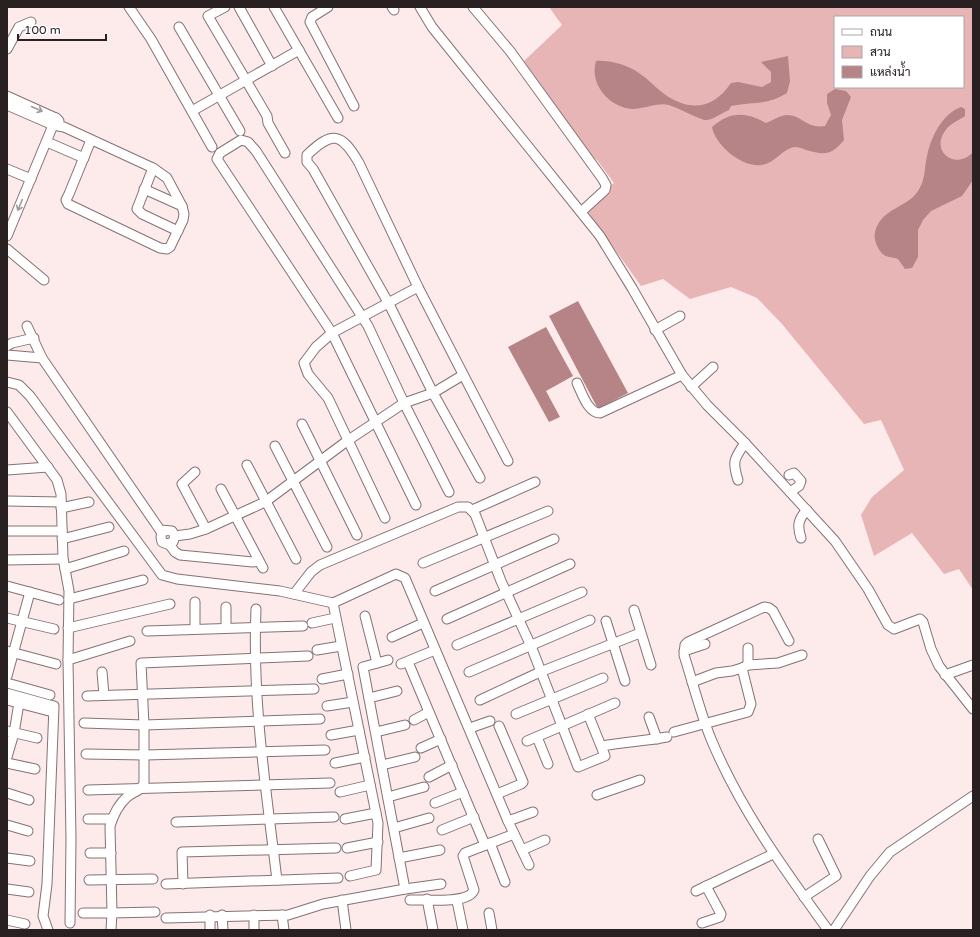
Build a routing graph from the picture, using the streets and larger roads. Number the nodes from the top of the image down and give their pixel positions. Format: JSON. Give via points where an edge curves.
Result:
{"nodes":[{"id":1,"x":130,"y":7,"type":"edge"},
{"id":2,"x":225,"y":7,"type":"edge"},
{"id":3,"x":238,"y":7,"type":"edge"},
{"id":4,"x":274,"y":7,"type":"edge"},
{"id":5,"x":328,"y":7,"type":"edge"},
{"id":6,"x":420,"y":7,"type":"edge"},
{"id":7,"x":473,"y":7,"type":"edge"},
{"id":8,"x":31,"y":22,"type":"dead end"},
{"id":9,"x":180,"y":27,"type":"dead end"},
{"id":10,"x":7,"y":49,"type":"edge"},
{"id":11,"x":299,"y":50,"type":"junction"},
{"id":12,"x":272,"y":66,"type":"junction"},
{"id":13,"x":246,"y":80,"type":"junction"},
{"id":14,"x":7,"y":96,"type":"edge"},
{"id":15,"x":219,"y":96,"type":"junction"},
{"id":16,"x":7,"y":105,"type":"edge"},
{"id":17,"x":354,"y":106,"type":"dead end"},
{"id":18,"x":192,"y":111,"type":"junction"},
{"id":19,"x":338,"y":118,"type":"dead end"},
{"id":20,"x":55,"y":121,"type":"junction"},
{"id":21,"x":240,"y":131,"type":"dead end"},
{"id":22,"x":91,"y":140,"type":"junction"},
{"id":23,"x":47,"y":142,"type":"junction"},
{"id":24,"x":212,"y":147,"type":"dead end"},
{"id":25,"x":285,"y":153,"type":"dead end"},
{"id":26,"x":84,"y":158,"type":"junction"},
{"id":27,"x":153,"y":168,"type":"junction"},
{"id":28,"x":7,"y":169,"type":"edge"},
{"id":29,"x":31,"y":179,"type":"junction"},
{"id":30,"x":144,"y":189,"type":"junction"},
{"id":31,"x":182,"y":206,"type":"junction"},
{"id":32,"x":581,"y":212,"type":"junction"},
{"id":33,"x":178,"y":231,"type":"junction"},
{"id":34,"x":7,"y":236,"type":"edge"},
{"id":35,"x":7,"y":249,"type":"edge"},
{"id":36,"x":44,"y":280,"type":"dead end"},
{"id":37,"x":418,"y":287,"type":"junction"},
{"id":38,"x":389,"y":304,"type":"junction"},
{"id":39,"x":680,"y":316,"type":"dead end"},
{"id":40,"x":362,"y":317,"type":"junction"},
{"id":41,"x":27,"y":326,"type":"dead end"},
{"id":42,"x":655,"y":330,"type":"junction"},
{"id":43,"x":332,"y":333,"type":"junction"},
{"id":44,"x":34,"y":338,"type":"junction"},
{"id":45,"x":7,"y":346,"type":"edge"},
{"id":46,"x":7,"y":355,"type":"edge"},
{"id":47,"x":42,"y":358,"type":"junction"},
{"id":48,"x":713,"y":367,"type":"dead end"},
{"id":49,"x":463,"y":375,"type":"junction"},
{"id":50,"x":682,"y":375,"type":"junction"},
{"id":51,"x":7,"y":382,"type":"edge"},
{"id":52,"x":577,"y":383,"type":"dead end"},
{"id":53,"x":691,"y":387,"type":"junction"},
{"id":54,"x":433,"y":392,"type":"junction"},
{"id":55,"x":404,"y":403,"type":"junction"},
{"id":56,"x":7,"y":412,"type":"edge"},
{"id":57,"x":375,"y":422,"type":"junction"},
{"id":58,"x":302,"y":424,"type":"dead end"},
{"id":59,"x":347,"y":441,"type":"junction"},
{"id":60,"x":745,"y":443,"type":"junction"},
{"id":61,"x":275,"y":446,"type":"dead end"},
{"id":62,"x":508,"y":461,"type":"dead end"},
{"id":63,"x":320,"y":462,"type":"junction"},
{"id":64,"x":247,"y":465,"type":"dead end"},
{"id":65,"x":48,"y":467,"type":"junction"},
{"id":66,"x":7,"y":470,"type":"edge"},
{"id":67,"x":195,"y":472,"type":"dead end"},
{"id":68,"x":789,"y":475,"type":"dead end"},
{"id":69,"x":480,"y":478,"type":"dead end"},
{"id":70,"x":738,"y":480,"type":"dead end"},
{"id":71,"x":293,"y":482,"type":"junction"},
{"id":72,"x":535,"y":482,"type":"dead end"},
{"id":73,"x":221,"y":489,"type":"dead end"},
{"id":74,"x":449,"y":492,"type":"dead end"},
{"id":75,"x":790,"y":492,"type":"junction"},
{"id":76,"x":7,"y":501,"type":"edge"},
{"id":77,"x":88,"y":502,"type":"dead end"},
{"id":78,"x":265,"y":502,"type":"junction"},
{"id":79,"x":61,"y":505,"type":"junction"},
{"id":80,"x":416,"y":505,"type":"dead end"},
{"id":81,"x":472,"y":510,"type":"junction"},
{"id":82,"x":807,"y":510,"type":"junction"},
{"id":83,"x":548,"y":511,"type":"dead end"},
{"id":84,"x":236,"y":516,"type":"junction"},
{"id":85,"x":385,"y":518,"type":"dead end"},
{"id":86,"x":109,"y":527,"type":"dead end"},
{"id":87,"x":206,"y":529,"type":"junction"},
{"id":88,"x":7,"y":531,"type":"edge"},
{"id":89,"x":62,"y":535,"type":"junction"},
{"id":90,"x":357,"y":535,"type":"dead end"},
{"id":91,"x":485,"y":538,"type":"junction"},
{"id":92,"x":801,"y":538,"type":"dead end"},
{"id":93,"x":554,"y":539,"type":"dead end"},
{"id":94,"x":172,"y":540,"type":"junction"},
{"id":95,"x":327,"y":547,"type":"dead end"},
{"id":96,"x":124,"y":551,"type":"dead end"},
{"id":97,"x":296,"y":559,"type":"dead end"},
{"id":98,"x":7,"y":560,"type":"edge"},
{"id":99,"x":423,"y":563,"type":"dead end"},
{"id":100,"x":64,"y":564,"type":"junction"},
{"id":101,"x":570,"y":564,"type":"dead end"},
{"id":102,"x":495,"y":565,"type":"junction"},
{"id":103,"x":143,"y":580,"type":"dead end"},
{"id":104,"x":7,"y":586,"type":"edge"},
{"id":105,"x":435,"y":590,"type":"dead end"},
{"id":106,"x":30,"y":592,"type":"junction"},
{"id":107,"x":506,"y":592,"type":"junction"},
{"id":108,"x":582,"y":592,"type":"dead end"},
{"id":109,"x":294,"y":594,"type":"junction"},
{"id":110,"x":69,"y":599,"type":"junction"},
{"id":111,"x":59,"y":600,"type":"dead end"},
{"id":112,"x":195,"y":602,"type":"dead end"},
{"id":113,"x":333,"y":602,"type":"junction"},
{"id":114,"x":170,"y":604,"type":"dead end"},
{"id":115,"x":226,"y":607,"type":"dead end"},
{"id":116,"x":256,"y":609,"type":"dead end"},
{"id":117,"x":634,"y":610,"type":"dead end"},
{"id":118,"x":365,"y":616,"type":"dead end"},
{"id":119,"x":7,"y":618,"type":"edge"},
{"id":120,"x":335,"y":618,"type":"junction"},
{"id":121,"x":447,"y":619,"type":"dead end"},
{"id":122,"x":519,"y":619,"type":"junction"},
{"id":123,"x":590,"y":620,"type":"dead end"},
{"id":124,"x":606,"y":621,"type":"dead end"},
{"id":125,"x":22,"y":622,"type":"junction"},
{"id":126,"x":423,"y":623,"type":"junction"},
{"id":127,"x":226,"y":627,"type":"junction"},
{"id":128,"x":255,"y":627,"type":"junction"},
{"id":129,"x":68,"y":628,"type":"junction"},
{"id":130,"x":195,"y":628,"type":"junction"},
{"id":131,"x":54,"y":630,"type":"dead end"},
{"id":132,"x":147,"y":631,"type":"dead end"},
{"id":133,"x":640,"y":633,"type":"junction"},
{"id":134,"x":392,"y":637,"type":"dead end"},
{"id":135,"x":130,"y":641,"type":"dead end"},
{"id":136,"x":789,"y":641,"type":"dead end"},
{"id":137,"x":614,"y":642,"type":"junction"},
{"id":138,"x":706,"y":644,"type":"dead end"},
{"id":139,"x":457,"y":645,"type":"dead end"},
{"id":140,"x":341,"y":646,"type":"junction"},
{"id":141,"x":530,"y":646,"type":"junction"},
{"id":142,"x":748,"y":648,"type":"dead end"},
{"id":143,"x":317,"y":650,"type":"dead end"},
{"id":144,"x":435,"y":650,"type":"junction"},
{"id":145,"x":684,"y":651,"type":"junction"},
{"id":146,"x":10,"y":652,"type":"edge"},
{"id":147,"x":308,"y":656,"type":"dead end"},
{"id":148,"x":802,"y":656,"type":"dead end"},
{"id":149,"x":254,"y":658,"type":"junction"},
{"id":150,"x":68,"y":660,"type":"junction"},
{"id":151,"x":388,"y":660,"type":"dead end"},
{"id":152,"x":377,"y":663,"type":"junction"},
{"id":153,"x":56,"y":664,"type":"dead end"},
{"id":154,"x":651,"y":665,"type":"dead end"},
{"id":155,"x":973,"y":665,"type":"edge"},
{"id":156,"x":745,"y":666,"type":"junction"},
{"id":157,"x":102,"y":672,"type":"dead end"},
{"id":158,"x":469,"y":672,"type":"dead end"},
{"id":159,"x":540,"y":672,"type":"junction"},
{"id":160,"x":348,"y":674,"type":"junction"},
{"id":161,"x":945,"y":675,"type":"junction"},
{"id":162,"x":7,"y":676,"type":"edge"},
{"id":163,"x":603,"y":678,"type":"dead end"},
{"id":164,"x":322,"y":679,"type":"dead end"},
{"id":165,"x":626,"y":681,"type":"dead end"},
{"id":166,"x":692,"y":682,"type":"junction"},
{"id":167,"x":7,"y":683,"type":"edge"},
{"id":168,"x":314,"y":689,"type":"dead end"},
{"id":169,"x":257,"y":690,"type":"junction"},
{"id":170,"x":398,"y":691,"type":"dead end"},
{"id":171,"x":7,"y":693,"type":"edge"},
{"id":172,"x":143,"y":693,"type":"junction"},
{"id":173,"x":50,"y":695,"type":"dead end"},
{"id":174,"x":104,"y":695,"type":"junction"},
{"id":175,"x":87,"y":696,"type":"dead end"},
{"id":176,"x":369,"y":698,"type":"junction"},
{"id":177,"x":551,"y":699,"type":"junction"},
{"id":178,"x":7,"y":700,"type":"edge"},
{"id":179,"x":480,"y":700,"type":"dead end"},
{"id":180,"x":353,"y":702,"type":"junction"},
{"id":181,"x":19,"y":703,"type":"junction"},
{"id":182,"x":615,"y":703,"type":"dead end"},
{"id":183,"x":327,"y":706,"type":"dead end"},
{"id":184,"x":973,"y":709,"type":"edge"},
{"id":185,"x":54,"y":712,"type":"junction"},
{"id":186,"x":430,"y":712,"type":"junction"},
{"id":187,"x":516,"y":714,"type":"dead end"},
{"id":188,"x":588,"y":714,"type":"junction"},
{"id":189,"x":649,"y":717,"type":"dead end"},
{"id":190,"x":320,"y":719,"type":"dead end"},
{"id":191,"x":257,"y":720,"type":"junction"},
{"id":192,"x":414,"y":720,"type":"dead end"},
{"id":193,"x":490,"y":720,"type":"dead end"},
{"id":194,"x":84,"y":723,"type":"dead end"},
{"id":195,"x":705,"y":723,"type":"junction"},
{"id":196,"x":144,"y":725,"type":"junction"},
{"id":197,"x":405,"y":725,"type":"dead end"},
{"id":198,"x":499,"y":726,"type":"dead end"},
{"id":199,"x":562,"y":726,"type":"junction"},
{"id":200,"x":470,"y":728,"type":"junction"},
{"id":201,"x":359,"y":730,"type":"junction"},
{"id":202,"x":11,"y":732,"type":"edge"},
{"id":203,"x":376,"y":732,"type":"junction"},
{"id":204,"x":331,"y":735,"type":"dead end"},
{"id":205,"x":537,"y":736,"type":"junction"},
{"id":206,"x":37,"y":738,"type":"dead end"},
{"id":207,"x":441,"y":739,"type":"junction"},
{"id":208,"x":657,"y":739,"type":"junction"},
{"id":209,"x":527,"y":741,"type":"dead end"},
{"id":210,"x":602,"y":746,"type":"junction"},
{"id":211,"x":421,"y":748,"type":"dead end"},
{"id":212,"x":325,"y":750,"type":"dead end"},
{"id":213,"x":262,"y":752,"type":"junction"},
{"id":214,"x":86,"y":754,"type":"dead end"},
{"id":215,"x":145,"y":755,"type":"junction"},
{"id":216,"x":7,"y":757,"type":"edge"},
{"id":217,"x":365,"y":757,"type":"junction"},
{"id":218,"x":415,"y":757,"type":"dead end"},
{"id":219,"x":7,"y":763,"type":"edge"},
{"id":220,"x":336,"y":763,"type":"dead end"},
{"id":221,"x":548,"y":764,"type":"dead end"},
{"id":222,"x":382,"y":765,"type":"junction"},
{"id":223,"x":452,"y":765,"type":"junction"},
{"id":224,"x":35,"y":769,"type":"dead end"},
{"id":225,"x":429,"y":776,"type":"dead end"},
{"id":226,"x":640,"y":780,"type":"dead end"},
{"id":227,"x":330,"y":783,"type":"dead end"},
{"id":228,"x":266,"y":785,"type":"junction"},
{"id":229,"x":370,"y":785,"type":"junction"},
{"id":230,"x":424,"y":787,"type":"dead end"},
{"id":231,"x":141,"y":789,"type":"junction"},
{"id":232,"x":88,"y":790,"type":"dead end"},
{"id":233,"x":340,"y":792,"type":"dead end"},
{"id":234,"x":463,"y":792,"type":"junction"},
{"id":235,"x":7,"y":793,"type":"edge"},
{"id":236,"x":497,"y":794,"type":"junction"},
{"id":237,"x":597,"y":795,"type":"dead end"},
{"id":238,"x":973,"y":796,"type":"edge"},
{"id":239,"x":388,"y":798,"type":"junction"},
{"id":240,"x":29,"y":800,"type":"dead end"},
{"id":241,"x":435,"y":803,"type":"dead end"},
{"id":242,"x":533,"y":812,"type":"dead end"},
{"id":243,"x":376,"y":813,"type":"junction"},
{"id":244,"x":334,"y":817,"type":"dead end"},
{"id":245,"x":474,"y":817,"type":"junction"},
{"id":246,"x":429,"y":818,"type":"dead end"},
{"id":247,"x":88,"y":819,"type":"dead end"},
{"id":248,"x":112,"y":819,"type":"junction"},
{"id":249,"x":270,"y":819,"type":"junction"},
{"id":250,"x":345,"y":819,"type":"dead end"},
{"id":251,"x":508,"y":821,"type":"junction"},
{"id":252,"x":176,"y":822,"type":"dead end"},
{"id":253,"x":7,"y":825,"type":"edge"},
{"id":254,"x":394,"y":828,"type":"junction"},
{"id":255,"x":442,"y":830,"type":"dead end"},
{"id":256,"x":28,"y":831,"type":"dead end"},
{"id":257,"x":514,"y":834,"type":"junction"},
{"id":258,"x":818,"y":839,"type":"dead end"},
{"id":259,"x":545,"y":840,"type":"dead end"},
{"id":260,"x":378,"y":842,"type":"junction"},
{"id":261,"x":488,"y":844,"type":"junction"},
{"id":262,"x":336,"y":848,"type":"dead end"},
{"id":263,"x":347,"y":848,"type":"dead end"},
{"id":264,"x":274,"y":850,"type":"junction"},
{"id":265,"x":440,"y":850,"type":"dead end"},
{"id":266,"x":522,"y":850,"type":"junction"},
{"id":267,"x":111,"y":853,"type":"junction"},
{"id":268,"x":90,"y":854,"type":"dead end"},
{"id":269,"x":773,"y":854,"type":"junction"},
{"id":270,"x":7,"y":858,"type":"edge"},
{"id":271,"x":399,"y":858,"type":"junction"},
{"id":272,"x":30,"y":861,"type":"dead end"},
{"id":273,"x":529,"y":865,"type":"dead end"},
{"id":274,"x":350,"y":876,"type":"dead end"},
{"id":275,"x":338,"y":878,"type":"dead end"},
{"id":276,"x":112,"y":879,"type":"junction"},
{"id":277,"x":153,"y":879,"type":"dead end"},
{"id":278,"x":89,"y":880,"type":"dead end"},
{"id":279,"x":278,"y":880,"type":"junction"},
{"id":280,"x":505,"y":882,"type":"dead end"},
{"id":281,"x":166,"y":884,"type":"dead end"},
{"id":282,"x":183,"y":884,"type":"junction"},
{"id":283,"x":441,"y":884,"type":"dead end"},
{"id":284,"x":706,"y":886,"type":"junction"},
{"id":285,"x":7,"y":889,"type":"edge"},
{"id":286,"x":405,"y":889,"type":"junction"},
{"id":287,"x":696,"y":891,"type":"dead end"},
{"id":288,"x":29,"y":892,"type":"dead end"},
{"id":289,"x":804,"y":897,"type":"junction"},
{"id":290,"x":427,"y":899,"type":"junction"},
{"id":291,"x":342,"y":900,"type":"junction"},
{"id":292,"x":410,"y":900,"type":"dead end"},
{"id":293,"x":457,"y":901,"type":"junction"},
{"id":294,"x":155,"y":912,"type":"dead end"},
{"id":295,"x":83,"y":913,"type":"dead end"},
{"id":296,"x":489,"y":913,"type":"dead end"},
{"id":297,"x":112,"y":914,"type":"junction"},
{"id":298,"x":210,"y":915,"type":"junction"},
{"id":299,"x":222,"y":915,"type":"junction"},
{"id":300,"x":254,"y":915,"type":"junction"},
{"id":301,"x":282,"y":915,"type":"junction"},
{"id":302,"x":166,"y":918,"type":"dead end"},
{"id":303,"x":7,"y":920,"type":"edge"},
{"id":304,"x":70,"y":923,"type":"dead end"},
{"id":305,"x":702,"y":923,"type":"dead end"},
{"id":306,"x":25,"y":924,"type":"dead end"},
{"id":307,"x":48,"y":930,"type":"edge"},
{"id":308,"x":111,"y":930,"type":"edge"},
{"id":309,"x":210,"y":930,"type":"edge"},
{"id":310,"x":223,"y":930,"type":"edge"},
{"id":311,"x":254,"y":930,"type":"edge"},
{"id":312,"x":284,"y":930,"type":"edge"},
{"id":313,"x":346,"y":930,"type":"edge"},
{"id":314,"x":431,"y":930,"type":"edge"},
{"id":315,"x":463,"y":930,"type":"edge"},
{"id":316,"x":492,"y":930,"type":"edge"},
{"id":317,"x":828,"y":930,"type":"edge"},
{"id":318,"x":834,"y":930,"type":"edge"}],
"edges":[{"from":1,"to":18,"type":"street"},
{"from":2,"to":13,"type":"street","via":[[208,16]]},
{"from":3,"to":12,"type":"street"},
{"from":4,"to":11,"type":"street"},
{"from":5,"to":17,"type":"street","via":[[312,17],[310,22]]},
{"from":6,"to":32,"type":"street","via":[[432,27]]},
{"from":7,"to":32,"type":"street","via":[[510,52],[606,185],[605,190]]},
{"from":8,"to":10,"type":"street","via":[[19,27]]},
{"from":9,"to":15,"type":"street"},
{"from":11,"to":12,"type":"street"},
{"from":11,"to":19,"type":"street"},
{"from":12,"to":13,"type":"street"},
{"from":13,"to":15,"type":"street"},
{"from":13,"to":25,"type":"street"},
{"from":14,"to":20,"type":"street","one_way":true},
{"from":15,"to":18,"type":"street"},
{"from":15,"to":21,"type":"street"},
{"from":16,"to":20,"type":"street"},
{"from":18,"to":24,"type":"street"},
{"from":20,"to":22,"type":"street"},
{"from":20,"to":23,"type":"street"},
{"from":22,"to":26,"type":"street"},
{"from":22,"to":27,"type":"street"},
{"from":23,"to":26,"type":"street"},
{"from":23,"to":29,"type":"street"},
{"from":26,"to":33,"type":"street","via":[[66,200],[71,206],[163,249],[170,247]]},
{"from":27,"to":30,"type":"street"},
{"from":27,"to":31,"type":"street","via":[[168,178]]},
{"from":28,"to":29,"type":"street"},
{"from":29,"to":34,"type":"street","one_way":true},
{"from":30,"to":31,"type":"street"},
{"from":30,"to":33,"type":"street","via":[[137,206],[139,212]]},
{"from":31,"to":33,"type":"street","via":[[183,220]]},
{"from":32,"to":42,"type":"street","via":[[608,249]]},
{"from":35,"to":36,"type":"street"},
{"from":37,"to":38,"type":"street"},
{"from":37,"to":38,"type":"street","via":[[354,156],[340,140],[335,137],[328,138],[307,155],[307,162]]},
{"from":37,"to":49,"type":"street"},
{"from":38,"to":40,"type":"street"},
{"from":38,"to":54,"type":"street"},
{"from":39,"to":42,"type":"street"},
{"from":40,"to":43,"type":"street"},
{"from":40,"to":43,"type":"street","via":[[256,151],[248,142],[241,140],[220,153],[217,159]]},
{"from":40,"to":55,"type":"street"},
{"from":41,"to":44,"type":"street"},
{"from":42,"to":50,"type":"street"},
{"from":43,"to":57,"type":"street"},
{"from":43,"to":59,"type":"street","via":[[308,355],[304,367],[328,398]]},
{"from":44,"to":45,"type":"street"},
{"from":44,"to":47,"type":"street"},
{"from":46,"to":47,"type":"street"},
{"from":47,"to":94,"type":"street","via":[[160,530],[170,530]]},
{"from":48,"to":53,"type":"street"},
{"from":49,"to":54,"type":"street"},
{"from":49,"to":62,"type":"street"},
{"from":50,"to":52,"type":"street","via":[[600,413],[590,408]]},
{"from":50,"to":53,"type":"street"},
{"from":51,"to":109,"type":"street","via":[[19,385],[30,396],[162,575]]},
{"from":53,"to":60,"type":"street"},
{"from":54,"to":55,"type":"street"},
{"from":54,"to":69,"type":"street"},
{"from":55,"to":57,"type":"street"},
{"from":55,"to":74,"type":"street"},
{"from":56,"to":65,"type":"street"},
{"from":57,"to":59,"type":"street"},
{"from":57,"to":80,"type":"street"},
{"from":58,"to":63,"type":"street"},
{"from":59,"to":63,"type":"street"},
{"from":59,"to":85,"type":"street"},
{"from":60,"to":70,"type":"street","via":[[734,459]]},
{"from":60,"to":75,"type":"street"},
{"from":61,"to":71,"type":"street"},
{"from":63,"to":71,"type":"street"},
{"from":63,"to":90,"type":"street"},
{"from":64,"to":78,"type":"street"},
{"from":65,"to":66,"type":"street"},
{"from":65,"to":79,"type":"street","via":[[59,484]]},
{"from":67,"to":87,"type":"street","via":[[182,484]]},
{"from":68,"to":75,"type":"street","via":[[794,473],[801,481],[799,486]]},
{"from":71,"to":78,"type":"street"},
{"from":71,"to":95,"type":"street"},
{"from":72,"to":81,"type":"street"},
{"from":73,"to":84,"type":"street"},
{"from":75,"to":82,"type":"street"},
{"from":76,"to":79,"type":"street"},
{"from":77,"to":79,"type":"street"},
{"from":78,"to":84,"type":"street"},
{"from":78,"to":97,"type":"street"},
{"from":79,"to":89,"type":"street"},
{"from":81,"to":91,"type":"street"},
{"from":81,"to":109,"type":"street","via":[[468,507],[458,507],[320,565],[306,576]]},
{"from":82,"to":92,"type":"street","via":[[799,520],[798,530]]},
{"from":82,"to":161,"type":"street","via":[[841,549],[888,625],[894,629],[915,620],[920,619],[923,622],[934,657]]},
{"from":83,"to":91,"type":"street"},
{"from":84,"to":87,"type":"street"},
{"from":84,"to":94,"type":"street","via":[[261,565],[180,555],[175,552]]},
{"from":86,"to":89,"type":"street"},
{"from":87,"to":94,"type":"street"},
{"from":88,"to":89,"type":"street"},
{"from":89,"to":100,"type":"street"},
{"from":91,"to":99,"type":"street"},
{"from":91,"to":102,"type":"street"},
{"from":93,"to":102,"type":"street"},
{"from":96,"to":100,"type":"street"},
{"from":98,"to":100,"type":"street"},
{"from":100,"to":110,"type":"street"},
{"from":101,"to":107,"type":"street"},
{"from":102,"to":105,"type":"street"},
{"from":102,"to":107,"type":"street"},
{"from":103,"to":110,"type":"street"},
{"from":104,"to":106,"type":"street"},
{"from":106,"to":111,"type":"street"},
{"from":106,"to":125,"type":"street"},
{"from":107,"to":121,"type":"street"},
{"from":107,"to":122,"type":"street"},
{"from":108,"to":122,"type":"street"},
{"from":109,"to":113,"type":"street"},
{"from":110,"to":129,"type":"street"},
{"from":112,"to":130,"type":"street"},
{"from":113,"to":120,"type":"street"},
{"from":113,"to":126,"type":"street","via":[[400,574],[408,584]]},
{"from":114,"to":129,"type":"street"},
{"from":115,"to":127,"type":"street"},
{"from":116,"to":128,"type":"street"},
{"from":117,"to":133,"type":"street"},
{"from":118,"to":152,"type":"street"},
{"from":119,"to":125,"type":"street"},
{"from":120,"to":128,"type":"street","via":[[308,624]]},
{"from":120,"to":140,"type":"street"},
{"from":122,"to":139,"type":"street"},
{"from":122,"to":141,"type":"street"},
{"from":123,"to":141,"type":"street"},
{"from":124,"to":137,"type":"street"},
{"from":125,"to":131,"type":"street"},
{"from":125,"to":146,"type":"street"},
{"from":126,"to":134,"type":"street"},
{"from":126,"to":144,"type":"street"},
{"from":127,"to":128,"type":"street"},
{"from":127,"to":130,"type":"street"},
{"from":128,"to":149,"type":"street"},
{"from":129,"to":150,"type":"street"},
{"from":130,"to":132,"type":"street"},
{"from":133,"to":137,"type":"street"},
{"from":133,"to":154,"type":"street"},
{"from":135,"to":150,"type":"street"},
{"from":136,"to":145,"type":"street","via":[[773,611],[764,607],[688,642]]},
{"from":137,"to":159,"type":"street"},
{"from":137,"to":165,"type":"street"},
{"from":138,"to":145,"type":"street"},
{"from":140,"to":143,"type":"street"},
{"from":140,"to":160,"type":"street"},
{"from":141,"to":158,"type":"street"},
{"from":141,"to":159,"type":"street"},
{"from":142,"to":156,"type":"street"},
{"from":144,"to":186,"type":"street","via":[[405,663]]},
{"from":144,"to":200,"type":"street"},
{"from":145,"to":166,"type":"street"},
{"from":146,"to":153,"type":"street"},
{"from":146,"to":162,"type":"street"},
{"from":147,"to":149,"type":"street"},
{"from":148,"to":156,"type":"street","via":[[778,663]]},
{"from":149,"to":169,"type":"street"},
{"from":149,"to":172,"type":"street","via":[[141,663]]},
{"from":150,"to":304,"type":"street"},
{"from":151,"to":152,"type":"street"},
{"from":152,"to":176,"type":"street","via":[[363,667]]},
{"from":155,"to":161,"type":"street"},
{"from":156,"to":166,"type":"street"},
{"from":156,"to":195,"type":"street","via":[[751,704],[749,710]]},
{"from":157,"to":174,"type":"street"},
{"from":159,"to":177,"type":"street"},
{"from":159,"to":179,"type":"street"},
{"from":160,"to":164,"type":"street"},
{"from":160,"to":180,"type":"street"},
{"from":161,"to":184,"type":"street"},
{"from":163,"to":177,"type":"street"},
{"from":166,"to":195,"type":"street"},
{"from":167,"to":173,"type":"street"},
{"from":168,"to":169,"type":"street"},
{"from":169,"to":172,"type":"street"},
{"from":169,"to":191,"type":"street"},
{"from":170,"to":176,"type":"street"},
{"from":171,"to":185,"type":"street","via":[[54,706]]},
{"from":172,"to":174,"type":"street"},
{"from":172,"to":196,"type":"street"},
{"from":174,"to":175,"type":"street"},
{"from":176,"to":203,"type":"street"},
{"from":177,"to":187,"type":"street"},
{"from":177,"to":199,"type":"street"},
{"from":178,"to":181,"type":"street"},
{"from":180,"to":183,"type":"street"},
{"from":180,"to":201,"type":"street"},
{"from":181,"to":185,"type":"street"},
{"from":181,"to":202,"type":"street"},
{"from":182,"to":188,"type":"street"},
{"from":185,"to":307,"type":"street","via":[[47,884],[43,916]]},
{"from":186,"to":192,"type":"street"},
{"from":186,"to":207,"type":"street"},
{"from":188,"to":199,"type":"street"},
{"from":188,"to":210,"type":"street"},
{"from":189,"to":208,"type":"street"},
{"from":190,"to":191,"type":"street"},
{"from":191,"to":196,"type":"street"},
{"from":191,"to":213,"type":"street"},
{"from":193,"to":200,"type":"street"},
{"from":194,"to":196,"type":"street"},
{"from":195,"to":208,"type":"street"},
{"from":195,"to":269,"type":"street","via":[[746,812]]},
{"from":196,"to":215,"type":"street"},
{"from":197,"to":203,"type":"street"},
{"from":198,"to":236,"type":"street","via":[[523,782]]},
{"from":199,"to":205,"type":"street"},
{"from":199,"to":210,"type":"street","via":[[578,767],[604,757]]},
{"from":200,"to":236,"type":"street"},
{"from":201,"to":204,"type":"street"},
{"from":201,"to":217,"type":"street"},
{"from":202,"to":206,"type":"street"},
{"from":202,"to":216,"type":"street"},
{"from":203,"to":222,"type":"street"},
{"from":205,"to":209,"type":"street"},
{"from":205,"to":221,"type":"street"},
{"from":207,"to":211,"type":"street"},
{"from":207,"to":223,"type":"street"},
{"from":208,"to":210,"type":"street"},
{"from":212,"to":213,"type":"street"},
{"from":213,"to":215,"type":"street"},
{"from":213,"to":228,"type":"street"},
{"from":214,"to":215,"type":"street"},
{"from":215,"to":231,"type":"street","via":[[144,783]]},
{"from":217,"to":220,"type":"street"},
{"from":217,"to":229,"type":"street"},
{"from":218,"to":222,"type":"street"},
{"from":219,"to":224,"type":"street"},
{"from":222,"to":239,"type":"street"},
{"from":223,"to":225,"type":"street"},
{"from":223,"to":234,"type":"street"},
{"from":226,"to":237,"type":"street"},
{"from":227,"to":228,"type":"street"},
{"from":228,"to":231,"type":"street"},
{"from":228,"to":249,"type":"street"},
{"from":229,"to":233,"type":"street"},
{"from":229,"to":243,"type":"street"},
{"from":230,"to":239,"type":"street"},
{"from":231,"to":232,"type":"street"},
{"from":231,"to":248,"type":"street","via":[[127,797]]},
{"from":234,"to":241,"type":"street"},
{"from":234,"to":245,"type":"street"},
{"from":235,"to":240,"type":"street"},
{"from":236,"to":251,"type":"street"},
{"from":238,"to":318,"type":"street","via":[[890,852],[870,876]]},
{"from":239,"to":254,"type":"street"},
{"from":242,"to":251,"type":"street"},
{"from":243,"to":250,"type":"street"},
{"from":243,"to":260,"type":"street"},
{"from":244,"to":249,"type":"street"},
{"from":245,"to":255,"type":"street"},
{"from":245,"to":261,"type":"street"},
{"from":246,"to":254,"type":"street"},
{"from":247,"to":248,"type":"street"},
{"from":248,"to":267,"type":"street"},
{"from":249,"to":252,"type":"street"},
{"from":249,"to":264,"type":"street"},
{"from":251,"to":257,"type":"street"},
{"from":253,"to":256,"type":"street"},
{"from":254,"to":271,"type":"street"},
{"from":257,"to":261,"type":"street"},
{"from":257,"to":266,"type":"street"},
{"from":258,"to":289,"type":"street","via":[[836,876]]},
{"from":259,"to":266,"type":"street"},
{"from":260,"to":263,"type":"street"},
{"from":260,"to":274,"type":"street","via":[[376,870]]},
{"from":261,"to":280,"type":"street"},
{"from":261,"to":293,"type":"street","via":[[463,856],[474,890]]},
{"from":262,"to":264,"type":"street"},
{"from":264,"to":279,"type":"street"},
{"from":264,"to":282,"type":"street","via":[[182,852]]},
{"from":265,"to":271,"type":"street"},
{"from":266,"to":273,"type":"street"},
{"from":267,"to":268,"type":"street"},
{"from":267,"to":276,"type":"street"},
{"from":269,"to":284,"type":"street"},
{"from":269,"to":289,"type":"street"},
{"from":270,"to":272,"type":"street"},
{"from":271,"to":286,"type":"street"},
{"from":275,"to":279,"type":"street"},
{"from":276,"to":277,"type":"street"},
{"from":276,"to":278,"type":"street"},
{"from":276,"to":297,"type":"street"},
{"from":279,"to":282,"type":"street"},
{"from":281,"to":282,"type":"street"},
{"from":283,"to":286,"type":"street"},
{"from":284,"to":287,"type":"street"},
{"from":284,"to":305,"type":"street","via":[[721,914],[720,917]]},
{"from":285,"to":288,"type":"street"},
{"from":286,"to":291,"type":"street"},
{"from":289,"to":317,"type":"street"},
{"from":290,"to":292,"type":"street"},
{"from":290,"to":293,"type":"street"},
{"from":290,"to":314,"type":"street"},
{"from":291,"to":301,"type":"street"},
{"from":291,"to":313,"type":"street"},
{"from":293,"to":315,"type":"street"},
{"from":294,"to":297,"type":"street"},
{"from":295,"to":297,"type":"street"},
{"from":296,"to":316,"type":"street"},
{"from":297,"to":308,"type":"street"},
{"from":298,"to":299,"type":"street"},
{"from":298,"to":302,"type":"street"},
{"from":298,"to":309,"type":"street"},
{"from":299,"to":300,"type":"street"},
{"from":299,"to":310,"type":"street"},
{"from":300,"to":301,"type":"street"},
{"from":300,"to":311,"type":"street"},
{"from":301,"to":312,"type":"street"},
{"from":303,"to":306,"type":"street"}]}
